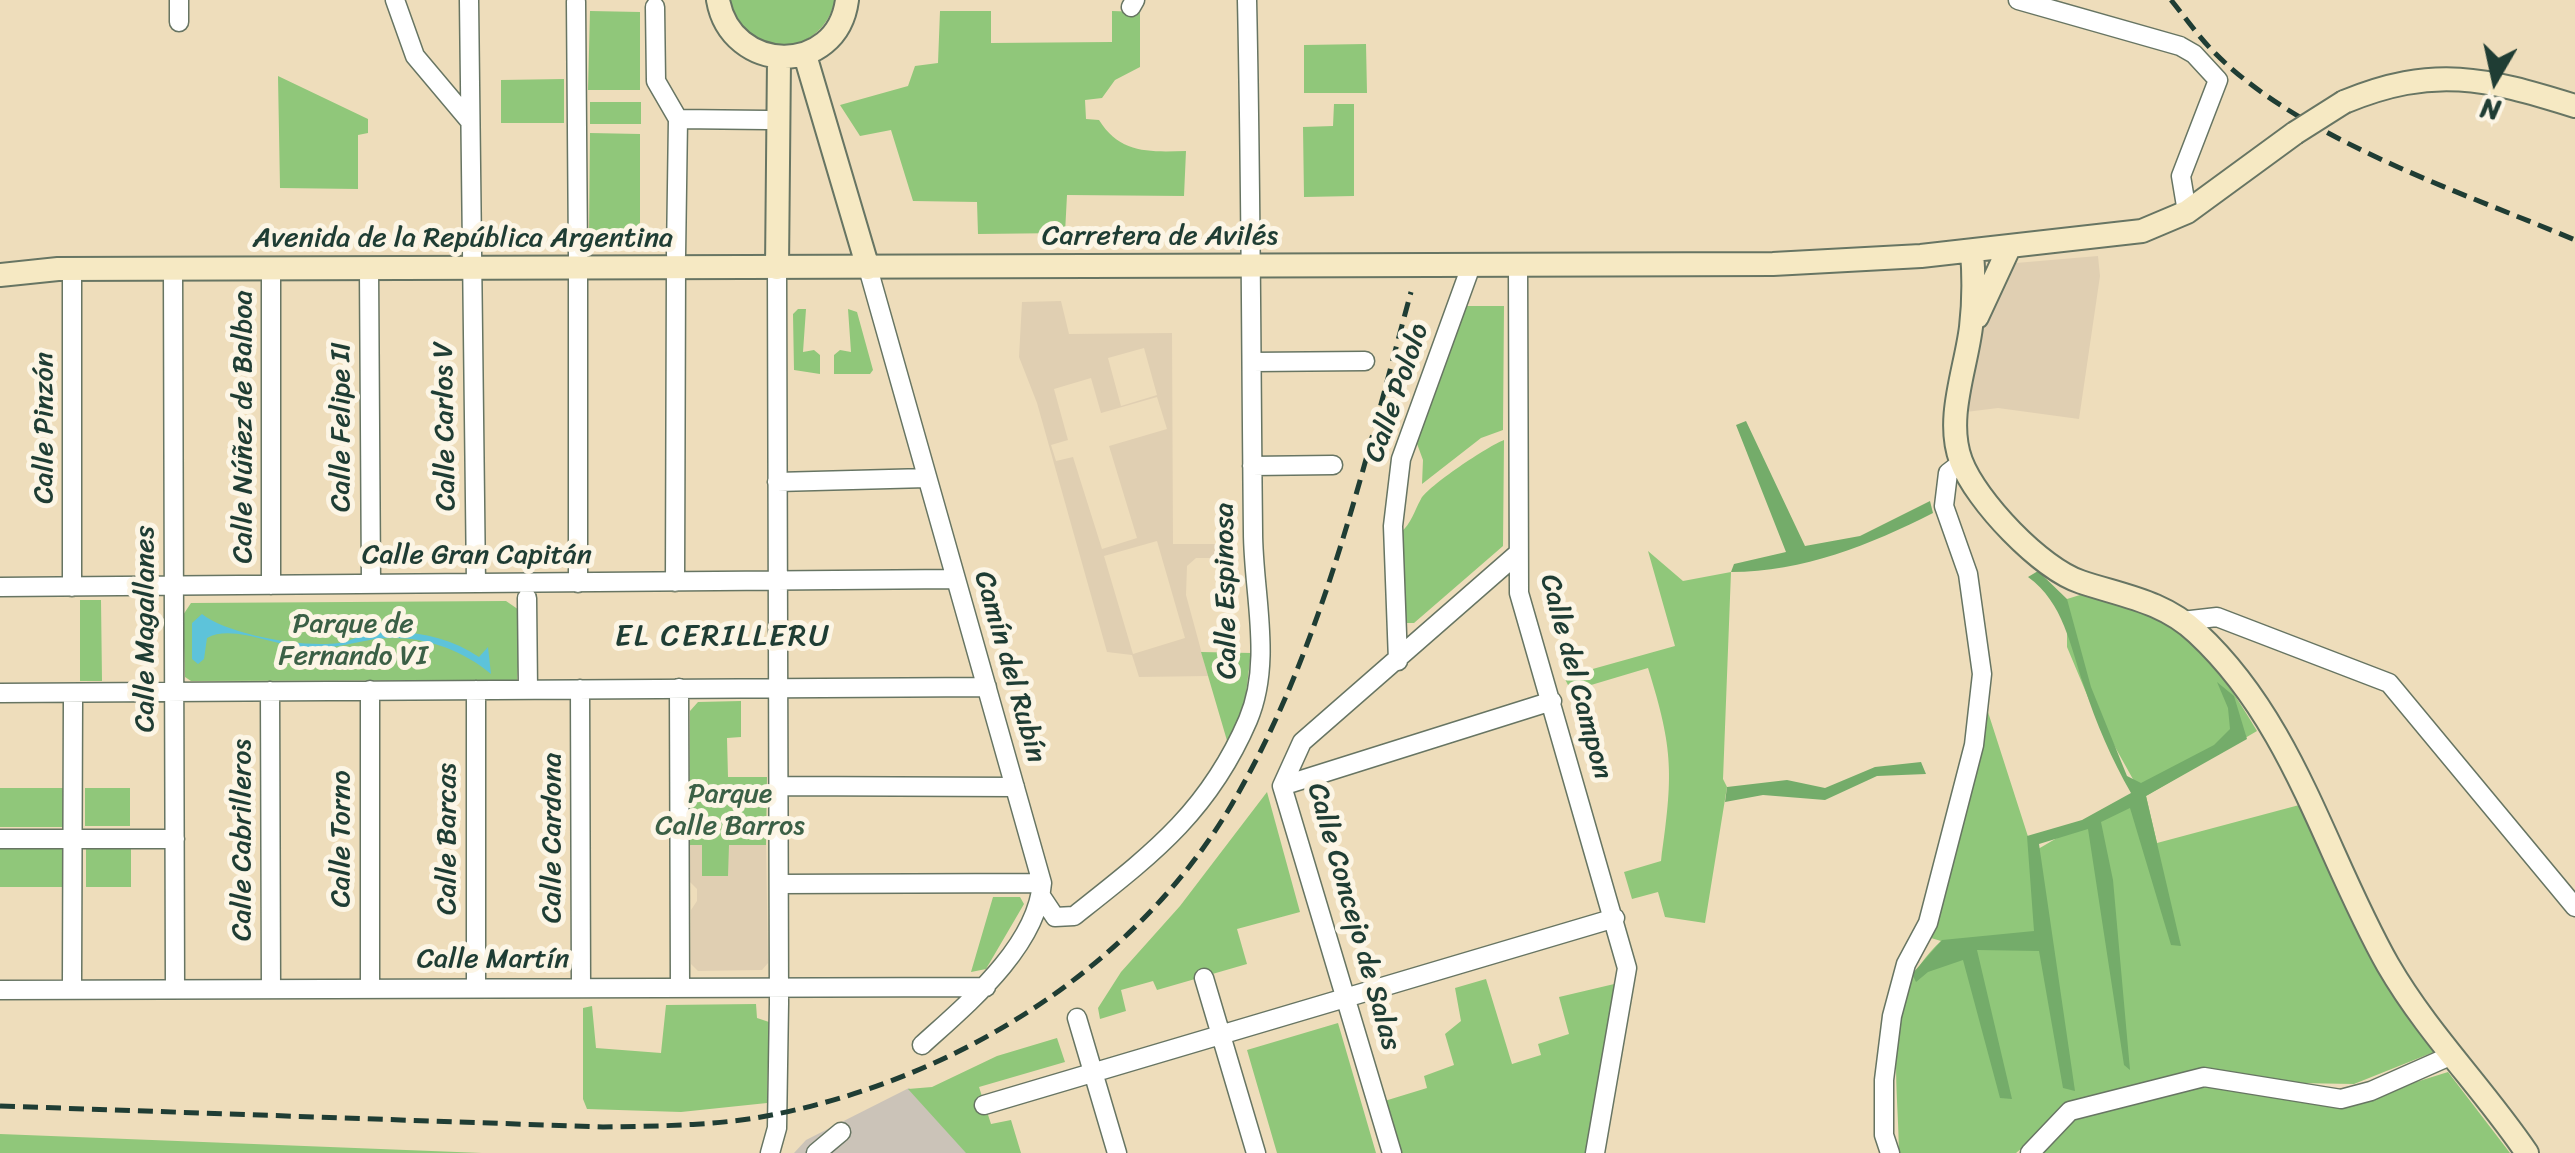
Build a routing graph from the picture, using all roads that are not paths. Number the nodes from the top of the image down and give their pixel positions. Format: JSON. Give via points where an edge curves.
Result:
{"nodes":[{"id":1,"x":179,"y":0,"type":"edge"},
{"id":2,"x":396,"y":0,"type":"edge"},
{"id":3,"x":469,"y":0,"type":"edge"},
{"id":4,"x":718,"y":0,"type":"edge"},
{"id":5,"x":847,"y":0,"type":"edge"},
{"id":6,"x":1247,"y":0,"type":"edge"},
{"id":7,"x":2018,"y":0,"type":"edge"},
{"id":8,"x":576,"y":2,"type":"edge"},
{"id":9,"x":654,"y":7,"type":"dead end"},
{"id":10,"x":179,"y":22,"type":"dead end"},
{"id":11,"x":805,"y":55,"type":"junction"},
{"id":12,"x":780,"y":59,"type":"junction"},
{"id":13,"x":2575,"y":106,"type":"edge"},
{"id":14,"x":468,"y":119,"type":"junction"},
{"id":15,"x":678,"y":119,"type":"junction"},
{"id":16,"x":767,"y":120,"type":"dead end"},
{"id":17,"x":2187,"y":212,"type":"junction"},
{"id":18,"x":2009,"y":248,"type":"junction"},
{"id":19,"x":1972,"y":252,"type":"junction"},
{"id":20,"x":0,"y":258,"type":"edge"},
{"id":21,"x":676,"y":262,"type":"junction"},
{"id":22,"x":578,"y":263,"type":"junction"},
{"id":23,"x":1472,"y":266,"type":"junction"},
{"id":24,"x":1518,"y":266,"type":"junction"},
{"id":25,"x":777,"y":268,"type":"junction"},
{"id":26,"x":868,"y":268,"type":"junction"},
{"id":27,"x":1252,"y":268,"type":"junction"},
{"id":28,"x":173,"y":269,"type":"junction"},
{"id":29,"x":271,"y":269,"type":"junction"},
{"id":30,"x":369,"y":269,"type":"junction"},
{"id":31,"x":65,"y":270,"type":"junction"},
{"id":32,"x":0,"y":275,"type":"edge"},
{"id":33,"x":471,"y":279,"type":"junction"},
{"id":34,"x":1971,"y":329,"type":"junction"},
{"id":35,"x":1365,"y":361,"type":"dead end"},
{"id":36,"x":1252,"y":362,"type":"junction"},
{"id":37,"x":1962,"y":463,"type":"junction"},
{"id":38,"x":1333,"y":465,"type":"dead end"},
{"id":39,"x":1252,"y":466,"type":"junction"},
{"id":40,"x":927,"y":478,"type":"junction"},
{"id":41,"x":777,"y":482,"type":"junction"},
{"id":42,"x":1516,"y":555,"type":"junction"},
{"id":43,"x":955,"y":579,"type":"junction"},
{"id":44,"x":778,"y":581,"type":"junction"},
{"id":45,"x":578,"y":582,"type":"junction"},
{"id":46,"x":675,"y":582,"type":"junction"},
{"id":47,"x":476,"y":583,"type":"junction"},
{"id":48,"x":370,"y":584,"type":"junction"},
{"id":49,"x":271,"y":585,"type":"junction"},
{"id":50,"x":174,"y":586,"type":"junction"},
{"id":51,"x":0,"y":587,"type":"edge"},
{"id":52,"x":72,"y":587,"type":"junction"},
{"id":53,"x":1477,"y":589,"type":"junction"},
{"id":54,"x":1519,"y":593,"type":"junction"},
{"id":55,"x":527,"y":598,"type":"dead end"},
{"id":56,"x":2182,"y":620,"type":"junction"},
{"id":57,"x":1398,"y":661,"type":"junction"},
{"id":58,"x":987,"y":687,"type":"junction"},
{"id":59,"x":679,"y":688,"type":"junction"},
{"id":60,"x":778,"y":688,"type":"junction"},
{"id":61,"x":580,"y":689,"type":"junction"},
{"id":62,"x":370,"y":690,"type":"junction"},
{"id":63,"x":476,"y":690,"type":"junction"},
{"id":64,"x":528,"y":690,"type":"junction"},
{"id":65,"x":270,"y":691,"type":"junction"},
{"id":66,"x":174,"y":692,"type":"junction"},
{"id":67,"x":0,"y":693,"type":"edge"},
{"id":68,"x":73,"y":700,"type":"dead end"},
{"id":69,"x":1552,"y":702,"type":"junction"},
{"id":70,"x":1302,"y":742,"type":"junction"},
{"id":71,"x":1323,"y":773,"type":"junction"},
{"id":72,"x":778,"y":786,"type":"junction"},
{"id":73,"x":1282,"y":786,"type":"junction"},
{"id":74,"x":1015,"y":787,"type":"junction"},
{"id":75,"x":0,"y":839,"type":"edge"},
{"id":76,"x":72,"y":839,"type":"junction"},
{"id":77,"x":175,"y":839,"type":"junction"},
{"id":78,"x":778,"y":884,"type":"junction"},
{"id":79,"x":1042,"y":890,"type":"junction"},
{"id":80,"x":2575,"y":907,"type":"edge"},
{"id":81,"x":1615,"y":918,"type":"junction"},
{"id":82,"x":1204,"y":978,"type":"dead end"},
{"id":83,"x":72,"y":981,"type":"dead end"},
{"id":84,"x":680,"y":986,"type":"junction"},
{"id":85,"x":779,"y":986,"type":"junction"},
{"id":86,"x":581,"y":987,"type":"junction"},
{"id":87,"x":986,"y":987,"type":"junction"},
{"id":88,"x":370,"y":988,"type":"junction"},
{"id":89,"x":476,"y":988,"type":"junction"},
{"id":90,"x":271,"y":989,"type":"junction"},
{"id":91,"x":0,"y":990,"type":"edge"},
{"id":92,"x":175,"y":990,"type":"junction"},
{"id":93,"x":1347,"y":998,"type":"junction"},
{"id":94,"x":1077,"y":1018,"type":"dead end"},
{"id":95,"x":1221,"y":1035,"type":"junction"},
{"id":96,"x":922,"y":1045,"type":"dead end"},
{"id":97,"x":2450,"y":1056,"type":"junction"},
{"id":98,"x":1094,"y":1072,"type":"junction"},
{"id":99,"x":984,"y":1105,"type":"dead end"},
{"id":100,"x":841,"y":1132,"type":"dead end"},
{"id":101,"x":1887,"y":1144,"type":"edge"},
{"id":102,"x":770,"y":1153,"type":"edge"},
{"id":103,"x":816,"y":1153,"type":"edge"},
{"id":104,"x":1117,"y":1153,"type":"edge"},
{"id":105,"x":1256,"y":1153,"type":"edge"},
{"id":106,"x":1392,"y":1153,"type":"edge"},
{"id":107,"x":1595,"y":1153,"type":"edge"},
{"id":108,"x":1875,"y":1153,"type":"edge"},
{"id":109,"x":2030,"y":1153,"type":"edge"},
{"id":110,"x":2527,"y":1153,"type":"edge"}],
"edges":[{"from":1,"to":10,"type":"street"},
{"from":2,"to":14,"type":"street","via":[[415,56]]},
{"from":3,"to":14,"type":"street","name":"Calle Carlos V"},
{"from":4,"to":12,"type":"street","via":[[743,45]]},
{"from":5,"to":11,"type":"street","via":[[837,30]]},
{"from":6,"to":27,"type":"street","name":"Calle Espinosa"},
{"from":7,"to":17,"type":"street","via":[[2180,46],[2218,80],[2182,176]]},
{"from":8,"to":22,"type":"street"},
{"from":9,"to":15,"type":"street","via":[[656,81]]},
{"from":11,"to":12,"type":"street"},
{"from":11,"to":26,"type":"street"},
{"from":12,"to":25,"type":"street"},
{"from":13,"to":17,"type":"street","name":"Carretera de Avilés","bridge":true,"via":[[2502,83],[2440,76],[2390,84],[2344,102]]},
{"from":14,"to":33,"type":"street","name":"Calle Carlos V"},
{"from":15,"to":16,"type":"street"},
{"from":15,"to":21,"type":"street"},
{"from":17,"to":18,"type":"street","name":"Carretera de Avilés","via":[[2142,232]]},
{"from":18,"to":19,"type":"street","name":"Carretera de Avilés"},
{"from":18,"to":34,"type":"street"},
{"from":19,"to":24,"type":"street","name":"Carretera de Avilés","via":[[1773,264]]},
{"from":19,"to":34,"type":"street"},
{"from":20,"to":31,"type":"street","name":"Avenida de la República Argentina"},
{"from":21,"to":22,"type":"street","name":"Avenida de la República Argentina"},
{"from":21,"to":25,"type":"street","name":"Avenida de la República Argentina"},
{"from":21,"to":46,"type":"street"},
{"from":22,"to":33,"type":"street","name":"Avenida de la República Argentina"},
{"from":22,"to":45,"type":"street"},
{"from":23,"to":24,"type":"street","name":"Carretera de Avilés"},
{"from":23,"to":27,"type":"street","name":"Carretera de Avilés"},
{"from":23,"to":57,"type":"street","name":"Calle Pololo","via":[[1401,458],[1395,492]]},
{"from":24,"to":42,"type":"street","name":"Calle del Campon"},
{"from":25,"to":26,"type":"street","name":"Avenida de la República Argentina"},
{"from":25,"to":41,"type":"street"},
{"from":26,"to":27,"type":"street","name":"Carretera de Avilés"},
{"from":26,"to":40,"type":"street","name":"Camín del Rubín"},
{"from":27,"to":36,"type":"street","name":"Calle Espinosa"},
{"from":28,"to":29,"type":"street","name":"Avenida de la República Argentina"},
{"from":28,"to":31,"type":"street","name":"Avenida de la República Argentina"},
{"from":28,"to":50,"type":"street","name":"Calle Magallanes"},
{"from":29,"to":30,"type":"street","name":"Avenida de la República Argentina"},
{"from":29,"to":49,"type":"street","name":"Calle Núñez de Balboa"},
{"from":30,"to":33,"type":"street","name":"Avenida de la República Argentina"},
{"from":30,"to":48,"type":"street","name":"Calle Felipe II"},
{"from":31,"to":32,"type":"street","name":"Avenida de la República Argentina"},
{"from":31,"to":52,"type":"street","name":"Calle Pinzón"},
{"from":33,"to":47,"type":"street","name":"Calle Carlos V"},
{"from":34,"to":37,"type":"street","via":[[1957,417]]},
{"from":35,"to":36,"type":"street"},
{"from":36,"to":39,"type":"street","name":"Calle Espinosa"},
{"from":37,"to":56,"type":"street","via":[[2023,544],[2050,565]]},
{"from":37,"to":101,"type":"street","via":[[1948,473],[1944,506],[1968,574],[1982,674],[1974,745],[1928,923],[1906,964],[1892,1016],[1884,1080]]},
{"from":38,"to":39,"type":"street"},
{"from":39,"to":79,"type":"street","name":"Calle Espinosa","via":[[1261,661],[1241,735],[1170,840],[1074,916],[1055,916]]},
{"from":40,"to":41,"type":"street"},
{"from":40,"to":43,"type":"street","name":"Camín del Rubín"},
{"from":41,"to":44,"type":"street"},
{"from":42,"to":53,"type":"street","name":"Calle Concejo de Salas"},
{"from":42,"to":54,"type":"street","name":"Calle del Campon"},
{"from":43,"to":44,"type":"street","name":"Calle Gran Capitán"},
{"from":43,"to":58,"type":"street","name":"Camín del Rubín"},
{"from":44,"to":46,"type":"street","name":"Calle Gran Capitán"},
{"from":44,"to":60,"type":"street"},
{"from":45,"to":46,"type":"street","name":"Calle Gran Capitán"},
{"from":45,"to":47,"type":"street","name":"Calle Gran Capitán"},
{"from":47,"to":48,"type":"street","name":"Calle Gran Capitán"},
{"from":48,"to":49,"type":"street","name":"Calle Gran Capitán"},
{"from":49,"to":50,"type":"street","name":"Calle Gran Capitán"},
{"from":50,"to":52,"type":"street","name":"Calle Gran Capitán"},
{"from":50,"to":66,"type":"street","name":"Calle Magallanes"},
{"from":51,"to":52,"type":"street","name":"Calle Gran Capitán"},
{"from":53,"to":54,"type":"street"},
{"from":53,"to":57,"type":"street","name":"Calle Concejo de Salas"},
{"from":54,"to":69,"type":"street","name":"Calle del Campon"},
{"from":55,"to":64,"type":"street"},
{"from":56,"to":80,"type":"street","via":[[2216,618],[2390,683]]},
{"from":56,"to":97,"type":"street","via":[[2286,749],[2386,961]]},
{"from":57,"to":70,"type":"street","name":"Calle Concejo de Salas"},
{"from":58,"to":60,"type":"street"},
{"from":58,"to":74,"type":"street","name":"Camín del Rubín"},
{"from":59,"to":60,"type":"street"},
{"from":59,"to":61,"type":"street"},
{"from":59,"to":84,"type":"street"},
{"from":60,"to":72,"type":"street"},
{"from":61,"to":64,"type":"street"},
{"from":61,"to":86,"type":"street","name":"Calle Cardona"},
{"from":62,"to":63,"type":"street"},
{"from":62,"to":65,"type":"street"},
{"from":62,"to":88,"type":"street","name":"Calle Torno"},
{"from":63,"to":64,"type":"street"},
{"from":63,"to":89,"type":"street","name":"Calle Barcas"},
{"from":65,"to":66,"type":"street"},
{"from":65,"to":90,"type":"street","name":"Calle Cabrilleros"},
{"from":66,"to":67,"type":"street"},
{"from":66,"to":77,"type":"street","name":"Calle Magallanes"},
{"from":68,"to":76,"type":"street"},
{"from":69,"to":71,"type":"street"},
{"from":69,"to":81,"type":"street","name":"Calle del Campon"},
{"from":70,"to":71,"type":"street","via":[[1311,766]]},
{"from":70,"to":73,"type":"street","name":"Calle Concejo de Salas"},
{"from":71,"to":73,"type":"street"},
{"from":72,"to":74,"type":"street"},
{"from":72,"to":78,"type":"street"},
{"from":73,"to":93,"type":"street","name":"Calle Concejo de Salas"},
{"from":74,"to":79,"type":"street","name":"Camín del Rubín"},
{"from":75,"to":76,"type":"street"},
{"from":76,"to":77,"type":"street"},
{"from":76,"to":83,"type":"street"},
{"from":77,"to":92,"type":"street","name":"Calle Magallanes"},
{"from":78,"to":79,"type":"street"},
{"from":78,"to":85,"type":"street"},
{"from":79,"to":87,"type":"street"},
{"from":81,"to":93,"type":"street"},
{"from":81,"to":107,"type":"street","name":"Calle del Campon","via":[[1626,990]]},
{"from":82,"to":95,"type":"street"},
{"from":84,"to":85,"type":"street","name":"Calle Martín"},
{"from":84,"to":86,"type":"street","name":"Calle Martín"},
{"from":85,"to":87,"type":"street","name":"Calle Martín"},
{"from":85,"to":102,"type":"street","via":[[777,1128]]},
{"from":86,"to":89,"type":"street","name":"Calle Martín"},
{"from":87,"to":96,"type":"street"},
{"from":88,"to":89,"type":"street","name":"Calle Martín"},
{"from":88,"to":90,"type":"street","name":"Calle Martín"},
{"from":90,"to":92,"type":"street","name":"Calle Martín"},
{"from":91,"to":92,"type":"street","name":"Calle Martín"},
{"from":93,"to":95,"type":"street"},
{"from":93,"to":106,"type":"street","name":"Calle Concejo de Salas"},
{"from":94,"to":98,"type":"street"},
{"from":95,"to":98,"type":"street"},
{"from":95,"to":105,"type":"street"},
{"from":97,"to":109,"type":"street","via":[[2341,1099],[2204,1077],[2070,1111]]},
{"from":97,"to":110,"type":"street"},
{"from":98,"to":99,"type":"street"},
{"from":98,"to":104,"type":"street"},
{"from":100,"to":103,"type":"street"},
{"from":101,"to":108,"type":"street"}]}
